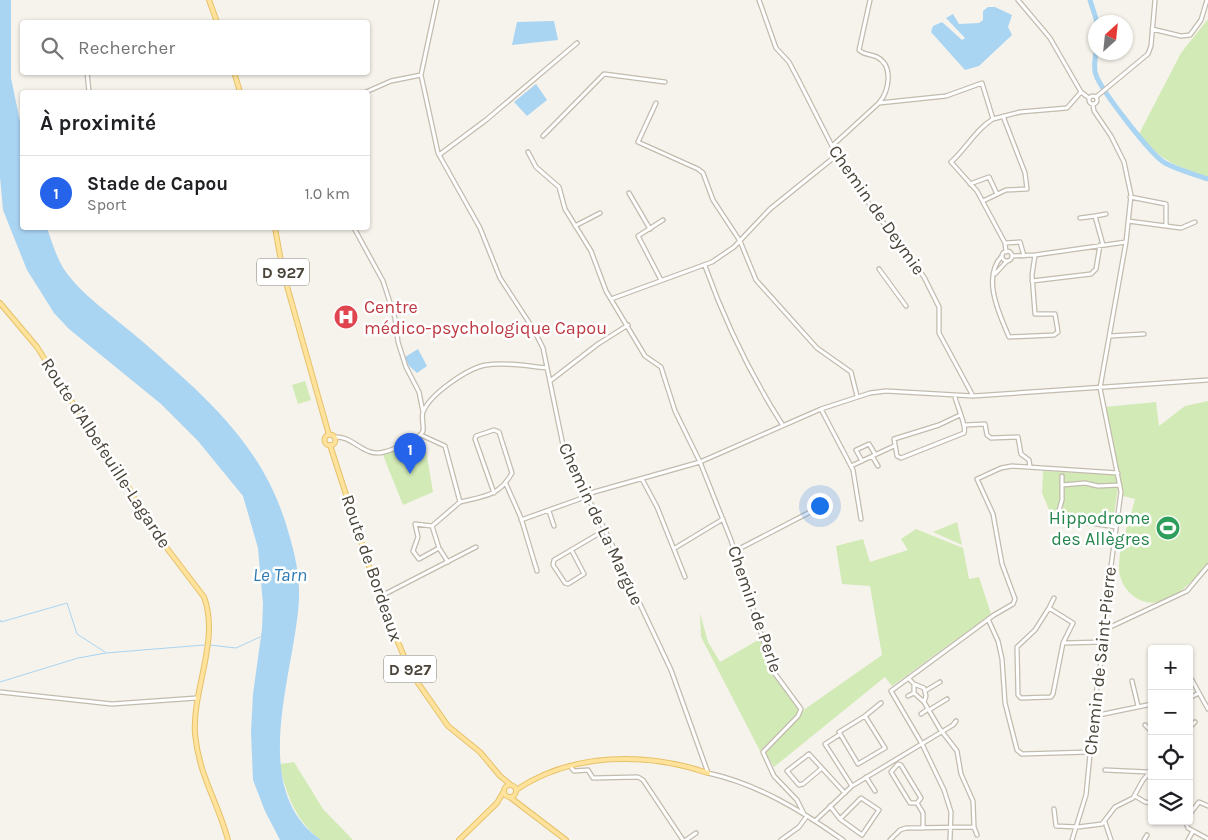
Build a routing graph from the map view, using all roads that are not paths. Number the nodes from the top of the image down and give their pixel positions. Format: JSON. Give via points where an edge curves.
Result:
{"nodes":[{"id":1,"x":209,"y":0,"type":"edge"},
{"id":2,"x":437,"y":0,"type":"edge"},
{"id":3,"x":759,"y":0,"type":"edge"},
{"id":4,"x":870,"y":0,"type":"edge"},
{"id":5,"x":1018,"y":0,"type":"edge"},
{"id":6,"x":1155,"y":0,"type":"edge"},
{"id":7,"x":1207,"y":0,"type":"edge"},
{"id":8,"x":216,"y":20,"type":"edge"},
{"id":9,"x":1152,"y":29,"type":"junction"},
{"id":10,"x":577,"y":43,"type":"dead end"},
{"id":11,"x":87,"y":75,"type":"edge"},
{"id":12,"x":235,"y":75,"type":"edge"},
{"id":13,"x":421,"y":75,"type":"junction"},
{"id":14,"x":665,"y":82,"type":"dead end"},
{"id":15,"x":90,"y":90,"type":"edge"},
{"id":16,"x":239,"y":90,"type":"edge"},
{"id":17,"x":370,"y":90,"type":"edge"},
{"id":18,"x":1081,"y":92,"type":"junction"},
{"id":19,"x":1089,"y":98,"type":"junction"},
{"id":20,"x":1096,"y":98,"type":"junction"},
{"id":21,"x":656,"y":103,"type":"dead end"},
{"id":22,"x":879,"y":103,"type":"junction"},
{"id":23,"x":1093,"y":104,"type":"junction"},
{"id":24,"x":1003,"y":116,"type":"junction"},
{"id":25,"x":993,"y":119,"type":"junction"},
{"id":26,"x":543,"y":136,"type":"dead end"},
{"id":27,"x":832,"y":146,"type":"junction"},
{"id":28,"x":528,"y":152,"type":"dead end"},
{"id":29,"x":439,"y":155,"type":"junction"},
{"id":30,"x":837,"y":155,"type":"junction"},
{"id":31,"x":970,"y":184,"type":"junction"},
{"id":32,"x":629,"y":193,"type":"dead end"},
{"id":33,"x":997,"y":194,"type":"junction"},
{"id":34,"x":1130,"y":197,"type":"junction"},
{"id":35,"x":983,"y":201,"type":"junction"},
{"id":36,"x":600,"y":213,"type":"dead end"},
{"id":37,"x":1106,"y":214,"type":"dead end"},
{"id":38,"x":1095,"y":216,"type":"junction"},
{"id":39,"x":1080,"y":218,"type":"dead end"},
{"id":40,"x":664,"y":220,"type":"dead end"},
{"id":41,"x":1128,"y":222,"type":"junction"},
{"id":42,"x":1195,"y":222,"type":"dead end"},
{"id":43,"x":575,"y":226,"type":"junction"},
{"id":44,"x":1166,"y":226,"type":"junction"},
{"id":45,"x":650,"y":229,"type":"junction"},
{"id":46,"x":275,"y":230,"type":"edge"},
{"id":47,"x":355,"y":230,"type":"edge"},
{"id":48,"x":740,"y":241,"type":"junction"},
{"id":49,"x":1126,"y":242,"type":"junction"},
{"id":50,"x":1005,"y":243,"type":"junction"},
{"id":51,"x":1102,"y":245,"type":"junction"},
{"id":52,"x":1006,"y":252,"type":"junction"},
{"id":53,"x":1036,"y":254,"type":"junction"},
{"id":54,"x":1002,"y":256,"type":"junction"},
{"id":55,"x":1012,"y":256,"type":"junction"},
{"id":56,"x":1024,"y":256,"type":"junction"},
{"id":57,"x":1007,"y":261,"type":"junction"},
{"id":58,"x":705,"y":266,"type":"junction"},
{"id":59,"x":879,"y":269,"type":"dead end"},
{"id":60,"x":994,"y":274,"type":"junction"},
{"id":61,"x":660,"y":280,"type":"junction"},
{"id":62,"x":1032,"y":281,"type":"junction"},
{"id":63,"x":611,"y":299,"type":"junction"},
{"id":64,"x":0,"y":303,"type":"edge"},
{"id":65,"x":906,"y":306,"type":"dead end"},
{"id":66,"x":628,"y":326,"type":"junction"},
{"id":67,"x":1144,"y":334,"type":"dead end"},
{"id":68,"x":1110,"y":336,"type":"junction"},
{"id":69,"x":548,"y":368,"type":"junction"},
{"id":70,"x":1208,"y":380,"type":"edge"},
{"id":71,"x":549,"y":381,"type":"junction"},
{"id":72,"x":1100,"y":388,"type":"junction"},
{"id":73,"x":856,"y":396,"type":"junction"},
{"id":74,"x":973,"y":396,"type":"junction"},
{"id":75,"x":955,"y":397,"type":"junction"},
{"id":76,"x":821,"y":409,"type":"junction"},
{"id":77,"x":423,"y":412,"type":"junction"},
{"id":78,"x":960,"y":415,"type":"junction"},
{"id":79,"x":782,"y":425,"type":"junction"},
{"id":80,"x":965,"y":425,"type":"junction"},
{"id":81,"x":329,"y":435,"type":"junction"},
{"id":82,"x":421,"y":435,"type":"junction"},
{"id":83,"x":334,"y":437,"type":"junction"},
{"id":84,"x":330,"y":446,"type":"junction"},
{"id":85,"x":894,"y":446,"type":"junction"},
{"id":86,"x":874,"y":455,"type":"junction"},
{"id":87,"x":862,"y":461,"type":"junction"},
{"id":88,"x":700,"y":462,"type":"junction"},
{"id":89,"x":851,"y":466,"type":"junction"},
{"id":90,"x":878,"y":466,"type":"dead end"},
{"id":91,"x":1030,"y":467,"type":"junction"},
{"id":92,"x":1118,"y":473,"type":"junction"},
{"id":93,"x":1062,"y":476,"type":"dead end"},
{"id":94,"x":642,"y":479,"type":"junction"},
{"id":95,"x":506,"y":484,"type":"junction"},
{"id":96,"x":1062,"y":485,"type":"junction"},
{"id":97,"x":1120,"y":485,"type":"junction"},
{"id":98,"x":494,"y":493,"type":"junction"},
{"id":99,"x":588,"y":495,"type":"junction"},
{"id":100,"x":460,"y":502,"type":"junction"},
{"id":101,"x":549,"y":510,"type":"junction"},
{"id":102,"x":814,"y":510,"type":"dead end"},
{"id":103,"x":723,"y":518,"type":"junction"},
{"id":104,"x":862,"y":519,"type":"dead end"},
{"id":105,"x":522,"y":520,"type":"junction"},
{"id":106,"x":432,"y":526,"type":"junction"},
{"id":107,"x":554,"y":526,"type":"dead end"},
{"id":108,"x":1116,"y":527,"type":"junction"},
{"id":109,"x":605,"y":530,"type":"junction"},
{"id":110,"x":476,"y":546,"type":"dead end"},
{"id":111,"x":439,"y":548,"type":"junction"},
{"id":112,"x":675,"y":548,"type":"junction"},
{"id":113,"x":572,"y":551,"type":"junction"},
{"id":114,"x":735,"y":552,"type":"junction"},
{"id":115,"x":448,"y":562,"type":"junction"},
{"id":116,"x":1208,"y":566,"type":"edge"},
{"id":117,"x":537,"y":571,"type":"dead end"},
{"id":118,"x":685,"y":577,"type":"dead end"},
{"id":119,"x":385,"y":594,"type":"dead end"},
{"id":120,"x":1054,"y":598,"type":"dead end"},
{"id":121,"x":1049,"y":608,"type":"junction"},
{"id":122,"x":988,"y":619,"type":"junction"},
{"id":123,"x":1106,"y":630,"type":"junction"},
{"id":124,"x":1104,"y":642,"type":"junction"},
{"id":125,"x":1063,"y":643,"type":"junction"},
{"id":126,"x":908,"y":678,"type":"junction"},
{"id":127,"x":1132,"y":681,"type":"dead end"},
{"id":128,"x":940,"y":682,"type":"dead end"},
{"id":129,"x":1193,"y":682,"type":"edge"},
{"id":130,"x":914,"y":684,"type":"junction"},
{"id":131,"x":925,"y":691,"type":"junction"},
{"id":132,"x":0,"y":692,"type":"edge"},
{"id":133,"x":914,"y":693,"type":"junction"},
{"id":134,"x":1198,"y":693,"type":"junction"},
{"id":135,"x":908,"y":696,"type":"dead end"},
{"id":136,"x":1193,"y":696,"type":"edge"},
{"id":137,"x":197,"y":698,"type":"junction"},
{"id":138,"x":947,"y":699,"type":"dead end"},
{"id":139,"x":924,"y":702,"type":"junction"},
{"id":140,"x":881,"y":703,"type":"dead end"},
{"id":141,"x":1148,"y":705,"type":"edge"},
{"id":142,"x":1138,"y":706,"type":"junction"},
{"id":143,"x":1208,"y":709,"type":"edge"},
{"id":144,"x":929,"y":710,"type":"junction"},
{"id":145,"x":921,"y":714,"type":"dead end"},
{"id":146,"x":865,"y":716,"type":"junction"},
{"id":147,"x":1094,"y":716,"type":"junction"},
{"id":148,"x":956,"y":721,"type":"dead end"},
{"id":149,"x":1145,"y":725,"type":"dead end"},
{"id":150,"x":1148,"y":728,"type":"edge"},
{"id":151,"x":942,"y":732,"type":"junction"},
{"id":152,"x":839,"y":735,"type":"junction"},
{"id":153,"x":922,"y":744,"type":"junction"},
{"id":154,"x":1090,"y":752,"type":"junction"},
{"id":155,"x":892,"y":762,"type":"junction"},
{"id":156,"x":570,"y":766,"type":"junction"},
{"id":157,"x":894,"y":767,"type":"junction"},
{"id":158,"x":822,"y":768,"type":"junction"},
{"id":159,"x":1105,"y":770,"type":"dead end"},
{"id":160,"x":1148,"y":771,"type":"edge"},
{"id":161,"x":708,"y":772,"type":"junction"},
{"id":162,"x":1148,"y":774,"type":"edge"},
{"id":163,"x":500,"y":776,"type":"junction"},
{"id":164,"x":866,"y":777,"type":"junction"},
{"id":165,"x":526,"y":783,"type":"junction"},
{"id":166,"x":512,"y":785,"type":"junction"},
{"id":167,"x":852,"y":786,"type":"junction"},
{"id":168,"x":504,"y":790,"type":"junction"},
{"id":169,"x":517,"y":791,"type":"junction"},
{"id":170,"x":875,"y":792,"type":"dead end"},
{"id":171,"x":845,"y":793,"type":"junction"},
{"id":172,"x":1135,"y":796,"type":"junction"},
{"id":173,"x":510,"y":798,"type":"junction"},
{"id":174,"x":1148,"y":802,"type":"edge"},
{"id":175,"x":496,"y":803,"type":"junction"},
{"id":176,"x":917,"y":803,"type":"junction"},
{"id":177,"x":522,"y":805,"type":"junction"},
{"id":178,"x":830,"y":806,"type":"junction"},
{"id":179,"x":1208,"y":806,"type":"edge"},
{"id":180,"x":1054,"y":810,"type":"dead end"},
{"id":181,"x":1193,"y":810,"type":"edge"},
{"id":182,"x":806,"y":815,"type":"junction"},
{"id":183,"x":841,"y":818,"type":"junction"},
{"id":184,"x":815,"y":821,"type":"junction"},
{"id":185,"x":1105,"y":822,"type":"junction"},
{"id":186,"x":1185,"y":825,"type":"edge"},
{"id":187,"x":1076,"y":826,"type":"junction"},
{"id":188,"x":974,"y":827,"type":"junction"},
{"id":189,"x":923,"y":828,"type":"junction"},
{"id":190,"x":951,"y":828,"type":"junction"},
{"id":191,"x":1193,"y":832,"type":"junction"},
{"id":192,"x":696,"y":833,"type":"dead end"},
{"id":193,"x":977,"y":835,"type":"dead end"},
{"id":194,"x":1148,"y":835,"type":"dead end"},
{"id":195,"x":786,"y":836,"type":"junction"},
{"id":196,"x":1208,"y":839,"type":"edge"},
{"id":197,"x":228,"y":840,"type":"edge"},
{"id":198,"x":459,"y":840,"type":"edge"},
{"id":199,"x":566,"y":840,"type":"edge"},
{"id":200,"x":685,"y":840,"type":"edge"},
{"id":201,"x":781,"y":840,"type":"edge"},
{"id":202,"x":790,"y":840,"type":"edge"},
{"id":203,"x":843,"y":840,"type":"edge"},
{"id":204,"x":890,"y":840,"type":"edge"},
{"id":205,"x":950,"y":840,"type":"edge"},
{"id":206,"x":1072,"y":840,"type":"edge"},
{"id":207,"x":1112,"y":840,"type":"edge"},
{"id":208,"x":1144,"y":840,"type":"edge"},
{"id":209,"x":1188,"y":840,"type":"edge"}],
"edges":[{"from":1,"to":8,"type":"main road"},
{"from":2,"to":13,"type":"street","name":"Chemin de La Margue"},
{"from":3,"to":27,"type":"street","name":"Chemin de Deymie","via":[[776,48],[798,78]]},
{"from":4,"to":22,"type":"street","via":[[858,50],[878,58],[887,68],[886,91]]},
{"from":5,"to":18,"type":"street","via":[[1050,38]]},
{"from":6,"to":9,"type":"street"},
{"from":7,"to":9,"type":"street","via":[[1201,20],[1190,35]]},
{"from":9,"to":20,"type":"street","via":[[1148,54]]},
{"from":10,"to":29,"type":"street"},
{"from":11,"to":15,"type":"street"},
{"from":12,"to":16,"type":"main road"},
{"from":13,"to":17,"type":"street","via":[[391,81]]},
{"from":13,"to":29,"type":"street","name":"Chemin de La Margue"},
{"from":14,"to":26,"type":"street","via":[[604,74]]},
{"from":18,"to":19,"type":"street"},
{"from":18,"to":24,"type":"street","via":[[1067,108]]},
{"from":19,"to":20,"type":"street"},
{"from":19,"to":23,"type":"street"},
{"from":20,"to":23,"type":"street","via":[[1097,103]]},
{"from":21,"to":48,"type":"street","via":[[638,142],[703,173],[713,200]]},
{"from":22,"to":25,"type":"street","via":[[946,96],[982,83]]},
{"from":22,"to":27,"type":"street"},
{"from":23,"to":34,"type":"street","name":"Chemin de Saint-Pierre","via":[[1124,162]]},
{"from":24,"to":25,"type":"street"},
{"from":24,"to":33,"type":"street","via":[[1026,173],[1027,189]]},
{"from":25,"to":31,"type":"street","via":[[982,126],[951,162]]},
{"from":27,"to":30,"type":"street","name":"Chemin de Deymie"},
{"from":28,"to":43,"type":"street","name":"Chemin de Perle","via":[[536,167],[559,187],[565,209]]},
{"from":29,"to":69,"type":"street","name":"Chemin de La Margue","via":[[480,228],[500,278],[534,330]]},
{"from":30,"to":48,"type":"street","via":[[770,209]]},
{"from":30,"to":74,"type":"street","name":"Chemin de Deymie","via":[[924,277],[939,308],[939,333]]},
{"from":31,"to":33,"type":"street","via":[[989,177]]},
{"from":31,"to":35,"type":"street"},
{"from":32,"to":45,"type":"street"},
{"from":33,"to":35,"type":"street"},
{"from":34,"to":41,"type":"street","name":"Chemin de Saint-Pierre"},
{"from":34,"to":44,"type":"street","via":[[1166,204]]},
{"from":35,"to":50,"type":"street"},
{"from":36,"to":43,"type":"street"},
{"from":37,"to":38,"type":"street"},
{"from":38,"to":39,"type":"street"},
{"from":38,"to":51,"type":"street"},
{"from":40,"to":45,"type":"street"},
{"from":41,"to":44,"type":"street"},
{"from":41,"to":49,"type":"street","name":"Chemin de Saint-Pierre"},
{"from":42,"to":44,"type":"street","via":[[1181,228]]},
{"from":43,"to":63,"type":"street","name":"Chemin de Perle","via":[[591,251]]},
{"from":45,"to":61,"type":"street","via":[[638,236]]},
{"from":46,"to":81,"type":"main road","number":"D 927","via":[[283,272]]},
{"from":47,"to":77,"type":"street","via":[[384,281],[398,342],[419,392]]},
{"from":48,"to":58,"type":"street"},
{"from":48,"to":73,"type":"street","via":[[756,280],[817,348],[851,372]]},
{"from":49,"to":51,"type":"street"},
{"from":49,"to":68,"type":"street","name":"Chemin de Saint-Pierre"},
{"from":50,"to":52,"type":"street"},
{"from":50,"to":56,"type":"street","via":[[1020,242]]},
{"from":51,"to":53,"type":"street"},
{"from":51,"to":62,"type":"street","via":[[1096,269],[1090,274]]},
{"from":52,"to":54,"type":"street"},
{"from":52,"to":55,"type":"street"},
{"from":53,"to":56,"type":"street"},
{"from":53,"to":62,"type":"street"},
{"from":54,"to":57,"type":"street"},
{"from":54,"to":60,"type":"street"},
{"from":55,"to":56,"type":"street"},
{"from":55,"to":57,"type":"street"},
{"from":57,"to":60,"type":"street"},
{"from":58,"to":61,"type":"street"},
{"from":58,"to":79,"type":"street","via":[[718,303],[755,382]]},
{"from":59,"to":65,"type":"street"},
{"from":60,"to":62,"type":"street","via":[[994,303],[1009,337],[1058,334],[1055,314],[1035,314]]},
{"from":61,"to":63,"type":"street"},
{"from":63,"to":66,"type":"street","name":"Chemin de Perle"},
{"from":64,"to":137,"type":"main road","name":"Route d'Albefeuille-Lagarde","via":[[37,347],[124,479],[147,522],[204,597],[208,632]]},
{"from":66,"to":71,"type":"street"},
{"from":66,"to":88,"type":"street","name":"Chemin de Perle","via":[[644,356],[661,368],[675,410]]},
{"from":67,"to":68,"type":"street"},
{"from":68,"to":72,"type":"street","name":"Chemin de Saint-Pierre"},
{"from":69,"to":71,"type":"street","name":"Chemin de La Margue"},
{"from":69,"to":77,"type":"street","via":[[485,365],[440,390]]},
{"from":70,"to":72,"type":"street"},
{"from":71,"to":99,"type":"street","name":"Chemin de La Margue","via":[[565,455]]},
{"from":72,"to":74,"type":"street"},
{"from":72,"to":92,"type":"street","name":"Chemin de Saint-Pierre"},
{"from":73,"to":75,"type":"street","via":[[886,391]]},
{"from":73,"to":76,"type":"street"},
{"from":74,"to":75,"type":"street"},
{"from":75,"to":78,"type":"street"},
{"from":76,"to":79,"type":"street"},
{"from":76,"to":89,"type":"street"},
{"from":77,"to":82,"type":"street"},
{"from":78,"to":80,"type":"street"},
{"from":78,"to":85,"type":"street","via":[[894,439]]},
{"from":79,"to":88,"type":"street"},
{"from":80,"to":85,"type":"street","via":[[964,433],[901,458]]},
{"from":80,"to":91,"type":"street","via":[[985,424],[990,438],[1018,437],[1021,454],[1029,460]]},
{"from":81,"to":83,"type":"main road"},
{"from":81,"to":84,"type":"main road","via":[[324,440]]},
{"from":82,"to":83,"type":"street","via":[[380,453],[366,450],[344,437]]},
{"from":82,"to":100,"type":"street","via":[[445,446]]},
{"from":83,"to":84,"type":"main road","via":[[335,442]]},
{"from":84,"to":163,"type":"main road","name":"Route de Bordeaux","number":"D 927","via":[[379,597],[412,673],[445,723],[480,752]]},
{"from":85,"to":86,"type":"street"},
{"from":86,"to":87,"type":"street"},
{"from":86,"to":87,"type":"street","via":[[869,444],[856,450]]},
{"from":86,"to":90,"type":"street"},
{"from":87,"to":89,"type":"street"},
{"from":88,"to":94,"type":"street"},
{"from":88,"to":103,"type":"street","name":"Chemin de Perle"},
{"from":89,"to":104,"type":"street"},
{"from":91,"to":92,"type":"street"},
{"from":91,"to":122,"type":"street","via":[[1001,468],[977,479],[993,514],[1002,564],[1015,600]]},
{"from":92,"to":97,"type":"street","name":"Chemin de Saint-Pierre"},
{"from":93,"to":96,"type":"street"},
{"from":94,"to":99,"type":"street"},
{"from":94,"to":112,"type":"street"},
{"from":95,"to":98,"type":"street"},
{"from":95,"to":98,"type":"street","via":[[512,469],[498,432],[494,430],[476,436]]},
{"from":95,"to":105,"type":"street"},
{"from":96,"to":97,"type":"street"},
{"from":96,"to":108,"type":"street","via":[[1056,521]]},
{"from":97,"to":108,"type":"street","name":"Chemin de Saint-Pierre"},
{"from":98,"to":100,"type":"street"},
{"from":99,"to":101,"type":"street"},
{"from":99,"to":109,"type":"street","name":"Chemin de La Margue"},
{"from":100,"to":106,"type":"street"},
{"from":101,"to":105,"type":"street"},
{"from":101,"to":107,"type":"street"},
{"from":102,"to":114,"type":"street"},
{"from":103,"to":112,"type":"street"},
{"from":103,"to":114,"type":"street","name":"Chemin de Perle"},
{"from":105,"to":117,"type":"street"},
{"from":106,"to":111,"type":"street"},
{"from":106,"to":111,"type":"street","via":[[415,524],[418,537],[413,551],[419,559]]},
{"from":108,"to":123,"type":"street","name":"Chemin de Saint-Pierre","via":[[1106,603]]},
{"from":109,"to":113,"type":"street"},
{"from":109,"to":161,"type":"street","name":"Chemin de La Margue","via":[[676,682]]},
{"from":110,"to":115,"type":"street"},
{"from":111,"to":115,"type":"street"},
{"from":112,"to":118,"type":"street"},
{"from":113,"to":113,"type":"street","via":[[584,574],[565,584],[553,565],[554,560]]},
{"from":114,"to":182,"type":"street","name":"Chemin de Perle","via":[[773,671],[801,709],[763,752],[774,776],[797,800]]},
{"from":115,"to":119,"type":"street"},
{"from":116,"to":123,"type":"street","via":[[1187,591]]},
{"from":120,"to":121,"type":"street"},
{"from":121,"to":125,"type":"street","via":[[1073,623]]},
{"from":121,"to":125,"type":"street","via":[[1035,630],[1017,647],[1018,695],[1021,698],[1052,697]]},
{"from":122,"to":126,"type":"street"},
{"from":122,"to":154,"type":"street","via":[[1002,659],[1005,703],[1017,750],[1022,754]]},
{"from":123,"to":124,"type":"street","name":"Chemin de Saint-Pierre"},
{"from":124,"to":125,"type":"street"},
{"from":124,"to":147,"type":"street","name":"Chemin de Saint-Pierre"},
{"from":126,"to":130,"type":"street"},
{"from":126,"to":153,"type":"street","via":[[891,690]]},
{"from":127,"to":142,"type":"street"},
{"from":128,"to":131,"type":"street"},
{"from":129,"to":134,"type":"street"},
{"from":130,"to":131,"type":"street"},
{"from":130,"to":133,"type":"street"},
{"from":131,"to":139,"type":"street"},
{"from":132,"to":137,"type":"street","via":[[112,704]]},
{"from":133,"to":135,"type":"street"},
{"from":133,"to":139,"type":"street"},
{"from":134,"to":136,"type":"street"},
{"from":134,"to":143,"type":"street"},
{"from":137,"to":197,"type":"main road","name":"Route d'Albefeuille-Lagarde","via":[[195,733],[201,765]]},
{"from":138,"to":144,"type":"street"},
{"from":139,"to":144,"type":"street"},
{"from":140,"to":146,"type":"street"},
{"from":141,"to":142,"type":"street"},
{"from":142,"to":147,"type":"street"},
{"from":144,"to":145,"type":"street"},
{"from":144,"to":151,"type":"street"},
{"from":146,"to":152,"type":"street"},
{"from":146,"to":152,"type":"street","via":[[885,748],[858,764]]},
{"from":147,"to":154,"type":"street","name":"Chemin de Saint-Pierre"},
{"from":148,"to":151,"type":"street"},
{"from":149,"to":150,"type":"street"},
{"from":151,"to":153,"type":"street"},
{"from":151,"to":188,"type":"street","via":[[958,752],[960,768],[975,808]]},
{"from":152,"to":167,"type":"street","via":[[825,744]]},
{"from":153,"to":155,"type":"street"},
{"from":153,"to":190,"type":"street","via":[[944,790],[951,812]]},
{"from":154,"to":187,"type":"street","name":"Chemin de Saint-Pierre","via":[[1086,795]]},
{"from":155,"to":157,"type":"street"},
{"from":155,"to":164,"type":"street"},
{"from":156,"to":161,"type":"main road","via":[[605,759],[638,758],[671,762]]},
{"from":156,"to":165,"type":"main road"},
{"from":156,"to":200,"type":"street","via":[[574,772],[588,770],[593,778],[638,777],[643,780]]},
{"from":157,"to":176,"type":"street","via":[[891,772],[910,803]]},
{"from":157,"to":176,"type":"street","via":[[901,765],[910,778],[921,798]]},
{"from":158,"to":158,"type":"street","via":[[807,754],[787,771],[799,785]]},
{"from":158,"to":171,"type":"street"},
{"from":159,"to":160,"type":"street"},
{"from":161,"to":182,"type":"street","via":[[748,785]]},
{"from":162,"to":172,"type":"street"},
{"from":163,"to":166,"type":"main road","name":"Route de Bordeaux","number":"D 927"},
{"from":163,"to":168,"type":"main road","name":"Route de Bordeaux","number":"D 927"},
{"from":164,"to":167,"type":"street"},
{"from":164,"to":170,"type":"street"},
{"from":165,"to":166,"type":"main road"},
{"from":165,"to":169,"type":"main road"},
{"from":166,"to":168,"type":"main road"},
{"from":166,"to":169,"type":"main road","name":"Route de Bordeaux"},
{"from":167,"to":171,"type":"street"},
{"from":168,"to":173,"type":"main road"},
{"from":168,"to":175,"type":"main road"},
{"from":169,"to":173,"type":"main road"},
{"from":169,"to":177,"type":"main road","name":"Route de Bordeaux"},
{"from":171,"to":178,"type":"street"},
{"from":172,"to":174,"type":"street"},
{"from":172,"to":185,"type":"street","via":[[1114,809]]},
{"from":173,"to":175,"type":"main road"},
{"from":173,"to":177,"type":"main road"},
{"from":175,"to":198,"type":"main road"},
{"from":176,"to":189,"type":"street","via":[[923,813]]},
{"from":177,"to":199,"type":"main road"},
{"from":178,"to":183,"type":"street"},
{"from":178,"to":184,"type":"street"},
{"from":179,"to":181,"type":"street","via":[[1199,802]]},
{"from":180,"to":187,"type":"street","via":[[1055,825]]},
{"from":182,"to":184,"type":"street"},
{"from":182,"to":195,"type":"street","via":[[802,824]]},
{"from":183,"to":183,"type":"street","via":[[861,798],[879,810],[862,835]]},
{"from":184,"to":203,"type":"street"},
{"from":185,"to":187,"type":"street"},
{"from":185,"to":207,"type":"street"},
{"from":186,"to":191,"type":"street"},
{"from":187,"to":206,"type":"street","name":"Chemin de Saint-Pierre"},
{"from":188,"to":190,"type":"street"},
{"from":188,"to":193,"type":"street"},
{"from":189,"to":190,"type":"street"},
{"from":189,"to":204,"type":"street","via":[[900,830]]},
{"from":190,"to":205,"type":"street"},
{"from":191,"to":196,"type":"street"},
{"from":191,"to":209,"type":"street"},
{"from":192,"to":200,"type":"street"},
{"from":194,"to":208,"type":"street"},
{"from":195,"to":201,"type":"street"},
{"from":195,"to":202,"type":"street"}]}
